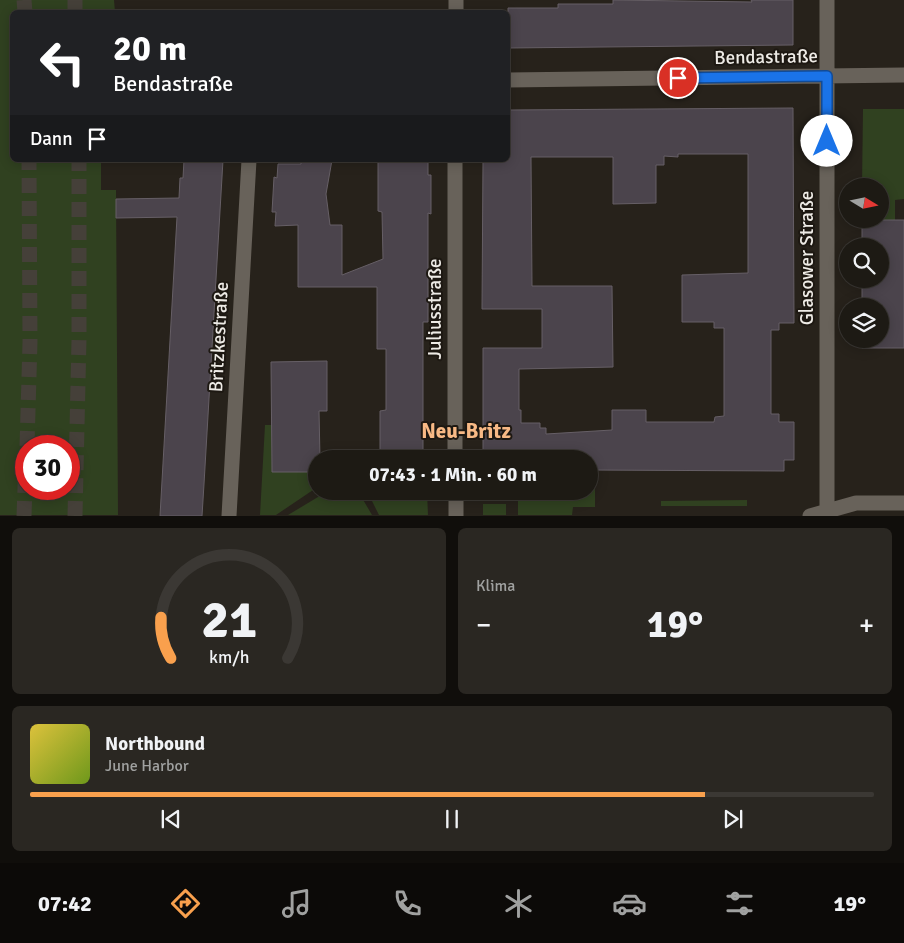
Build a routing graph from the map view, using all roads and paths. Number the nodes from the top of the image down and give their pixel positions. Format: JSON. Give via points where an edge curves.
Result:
{"nodes":[{"id":1,"x":827,"y":0,"type":"edge"},
{"id":2,"x":827,"y":76,"type":"junction"},
{"id":3,"x":904,"y":76,"type":"edge"},
{"id":4,"x":510,"y":80,"type":"edge"},
{"id":5,"x":249,"y":162,"type":"edge"},
{"id":6,"x":455,"y":162,"type":"edge"},
{"id":7,"x":456,"y":450,"type":"edge"},
{"id":8,"x":456,"y":500,"type":"edge"},
{"id":9,"x":904,"y":503,"type":"edge"},
{"id":10,"x":827,"y":513,"type":"edge"},
{"id":11,"x":229,"y":516,"type":"edge"},
{"id":12,"x":456,"y":516,"type":"edge"},
{"id":13,"x":810,"y":516,"type":"edge"}],
"edges":[{"from":1,"to":2,"type":"street","name":"Glasower Straße"},
{"from":2,"to":3,"type":"street","name":"Bendastraße"},
{"from":2,"to":4,"type":"street","name":"Bendastraße"},
{"from":2,"to":10,"type":"street","name":"Glasower Straße"},
{"from":5,"to":11,"type":"street","name":"Britzkestraße"},
{"from":6,"to":7,"type":"street","name":"Juliusstraße"},
{"from":8,"to":12,"type":"street"},
{"from":9,"to":10,"type":"street","via":[[856,503]]},
{"from":10,"to":13,"type":"street"}]}
